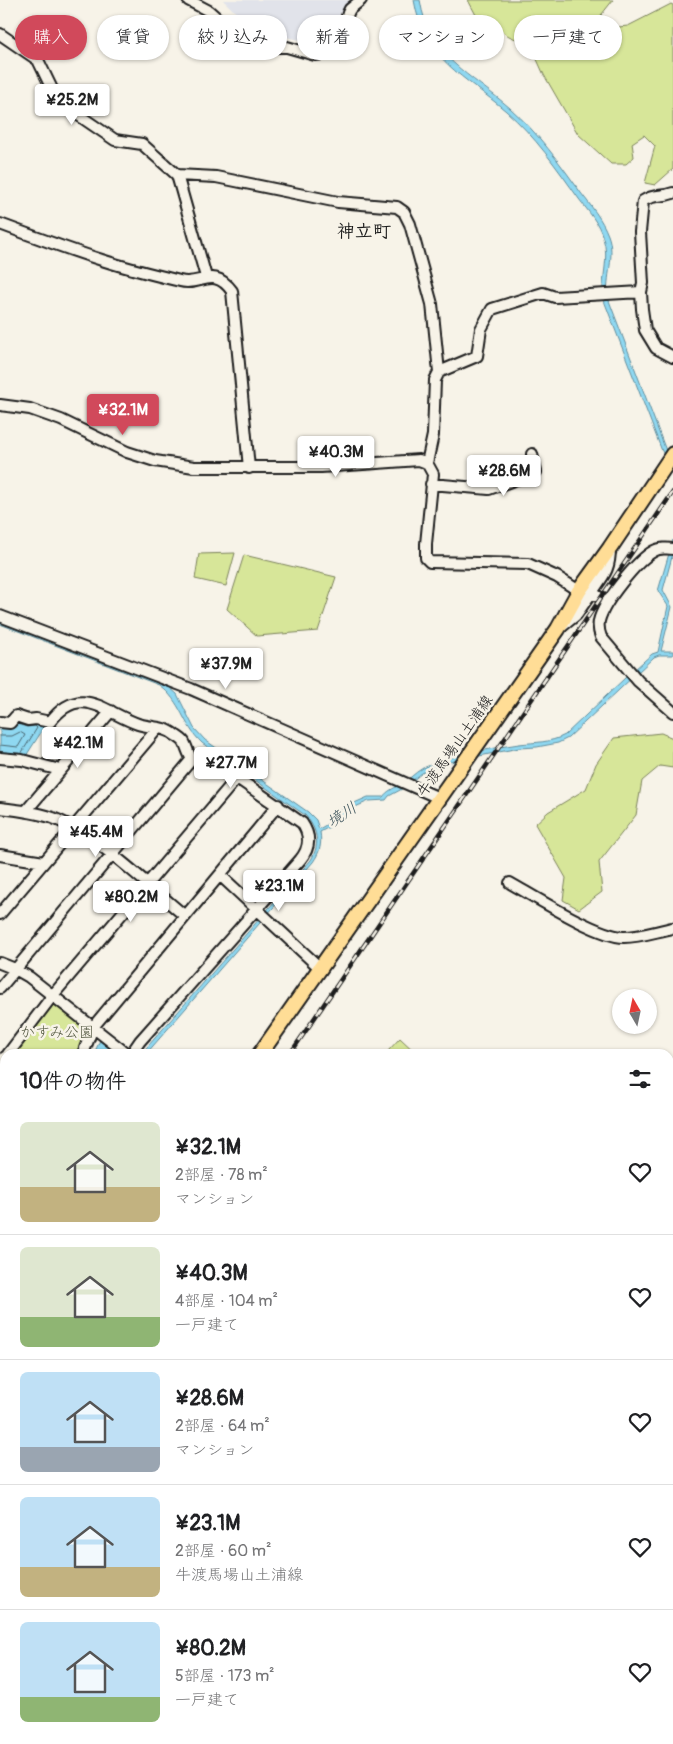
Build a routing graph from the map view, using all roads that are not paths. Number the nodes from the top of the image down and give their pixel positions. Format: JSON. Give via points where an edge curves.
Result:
{"nodes":[{"id":1,"x":188,"y":0,"type":"edge"},
{"id":2,"x":361,"y":0,"type":"edge"},
{"id":3,"x":0,"y":34,"type":"edge"},
{"id":4,"x":177,"y":175,"type":"junction"},
{"id":5,"x":673,"y":193,"type":"edge"},
{"id":6,"x":0,"y":224,"type":"edge"},
{"id":7,"x":206,"y":277,"type":"junction"},
{"id":8,"x":641,"y":292,"type":"junction"},
{"id":9,"x":673,"y":357,"type":"edge"},
{"id":10,"x":439,"y":372,"type":"junction"},
{"id":11,"x":0,"y":405,"type":"edge"},
{"id":12,"x":532,"y":454,"type":"dead end"},
{"id":13,"x":673,"y":454,"type":"edge"},
{"id":14,"x":426,"y":463,"type":"junction"},
{"id":15,"x":249,"y":468,"type":"junction"},
{"id":16,"x":431,"y":484,"type":"junction"},
{"id":17,"x":673,"y":549,"type":"edge"},
{"id":18,"x":586,"y":592,"type":"junction"},
{"id":19,"x":607,"y":603,"type":"junction"},
{"id":20,"x":0,"y":616,"type":"edge"},
{"id":21,"x":111,"y":711,"type":"junction"},
{"id":22,"x":673,"y":712,"type":"edge"},
{"id":23,"x":0,"y":722,"type":"edge"},
{"id":24,"x":158,"y":728,"type":"junction"},
{"id":25,"x":0,"y":758,"type":"edge"},
{"id":26,"x":192,"y":759,"type":"junction"},
{"id":27,"x":60,"y":770,"type":"junction"},
{"id":28,"x":237,"y":778,"type":"junction"},
{"id":29,"x":439,"y":798,"type":"junction"},
{"id":30,"x":278,"y":806,"type":"junction"},
{"id":31,"x":0,"y":808,"type":"edge"},
{"id":32,"x":26,"y":811,"type":"junction"},
{"id":33,"x":74,"y":827,"type":"junction"},
{"id":34,"x":112,"y":854,"type":"junction"},
{"id":35,"x":0,"y":855,"type":"edge"},
{"id":36,"x":44,"y":862,"type":"junction"},
{"id":37,"x":220,"y":875,"type":"junction"},
{"id":38,"x":510,"y":883,"type":"dead end"},
{"id":39,"x":147,"y":884,"type":"junction"},
{"id":40,"x":4,"y":904,"type":"edge"},
{"id":41,"x":257,"y":908,"type":"junction"},
{"id":42,"x":0,"y":914,"type":"edge"},
{"id":43,"x":185,"y":916,"type":"junction"},
{"id":44,"x":673,"y":928,"type":"edge"},
{"id":45,"x":0,"y":963,"type":"edge"},
{"id":46,"x":320,"y":968,"type":"junction"},
{"id":47,"x":15,"y":969,"type":"junction"},
{"id":48,"x":0,"y":988,"type":"edge"},
{"id":49,"x":53,"y":995,"type":"junction"},
{"id":50,"x":93,"y":1027,"type":"junction"},
{"id":51,"x":12,"y":1049,"type":"edge"},
{"id":52,"x":84,"y":1049,"type":"edge"},
{"id":53,"x":121,"y":1049,"type":"edge"},
{"id":54,"x":134,"y":1049,"type":"edge"},
{"id":55,"x":263,"y":1049,"type":"edge"}],
"edges":[{"from":1,"to":2,"type":"street","via":[[257,47],[287,47],[315,55],[328,53],[339,42],[350,9]]},
{"from":3,"to":4,"type":"street","via":[[38,60],[52,89],[71,110],[114,140],[142,144]]},
{"from":4,"to":7,"type":"street"},
{"from":4,"to":10,"type":"street","via":[[216,177],[338,202],[397,207],[404,212],[432,304]]},
{"from":5,"to":8,"type":"street","via":[[651,196],[642,201],[640,232],[644,283]]},
{"from":6,"to":7,"type":"street","via":[[107,262],[186,283]]},
{"from":7,"to":15,"type":"street","via":[[221,280],[232,291]]},
{"from":8,"to":9,"type":"street","via":[[645,330],[656,348]]},
{"from":8,"to":10,"type":"street","via":[[555,297],[543,294],[492,309],[482,329],[477,356]]},
{"from":10,"to":14,"type":"street","via":[[435,380],[433,435]]},
{"from":11,"to":15,"type":"street","via":[[30,409],[61,420],[127,452],[155,461],[194,467]]},
{"from":12,"to":16,"type":"street","via":[[536,472],[489,490]]},
{"from":13,"to":18,"type":"main road","name":"牛渡馬場山土浦線","via":[[610,548]]},
{"from":14,"to":15,"type":"street","via":[[419,460]]},
{"from":14,"to":16,"type":"street","via":[[433,474]]},
{"from":16,"to":18,"type":"street","via":[[426,544],[426,558],[430,562],[528,564]]},
{"from":17,"to":19,"type":"street","via":[[654,550],[634,567]]},
{"from":18,"to":19,"type":"street"},
{"from":18,"to":29,"type":"main road","name":"牛渡馬場山土浦線"},
{"from":19,"to":22,"type":"street","via":[[599,620],[600,637],[638,681]]},
{"from":20,"to":29,"type":"street","via":[[191,689]]},
{"from":21,"to":23,"type":"street","via":[[98,704],[81,702],[58,710],[50,722],[16,716],[10,723]]},
{"from":21,"to":24,"type":"street","via":[[123,719]]},
{"from":21,"to":27,"type":"street"},
{"from":24,"to":26,"type":"street","via":[[174,733],[182,740]]},
{"from":24,"to":33,"type":"street"},
{"from":25,"to":27,"type":"street"},
{"from":26,"to":28,"type":"street"},
{"from":26,"to":34,"type":"street"},
{"from":27,"to":32,"type":"street"},
{"from":28,"to":30,"type":"street"},
{"from":28,"to":39,"type":"street"},
{"from":29,"to":46,"type":"main road","name":"牛渡馬場山土浦線"},
{"from":30,"to":37,"type":"street"},
{"from":30,"to":41,"type":"street","via":[[302,823],[308,834],[308,847]]},
{"from":31,"to":32,"type":"street"},
{"from":32,"to":33,"type":"street"},
{"from":33,"to":34,"type":"street"},
{"from":33,"to":36,"type":"street"},
{"from":34,"to":39,"type":"street"},
{"from":34,"to":47,"type":"street"},
{"from":35,"to":36,"type":"street"},
{"from":36,"to":40,"type":"street"},
{"from":37,"to":41,"type":"street"},
{"from":37,"to":43,"type":"street"},
{"from":38,"to":44,"type":"street","via":[[610,936],[625,937]]},
{"from":39,"to":43,"type":"street"},
{"from":39,"to":49,"type":"street"},
{"from":40,"to":42,"type":"street"},
{"from":41,"to":46,"type":"street"},
{"from":41,"to":54,"type":"street"},
{"from":43,"to":50,"type":"street"},
{"from":45,"to":47,"type":"street"},
{"from":46,"to":55,"type":"main road","name":"牛渡馬場山土浦線"},
{"from":47,"to":48,"type":"street"},
{"from":47,"to":49,"type":"street"},
{"from":49,"to":50,"type":"street"},
{"from":49,"to":51,"type":"street"},
{"from":50,"to":52,"type":"street"},
{"from":50,"to":53,"type":"street"}]}
